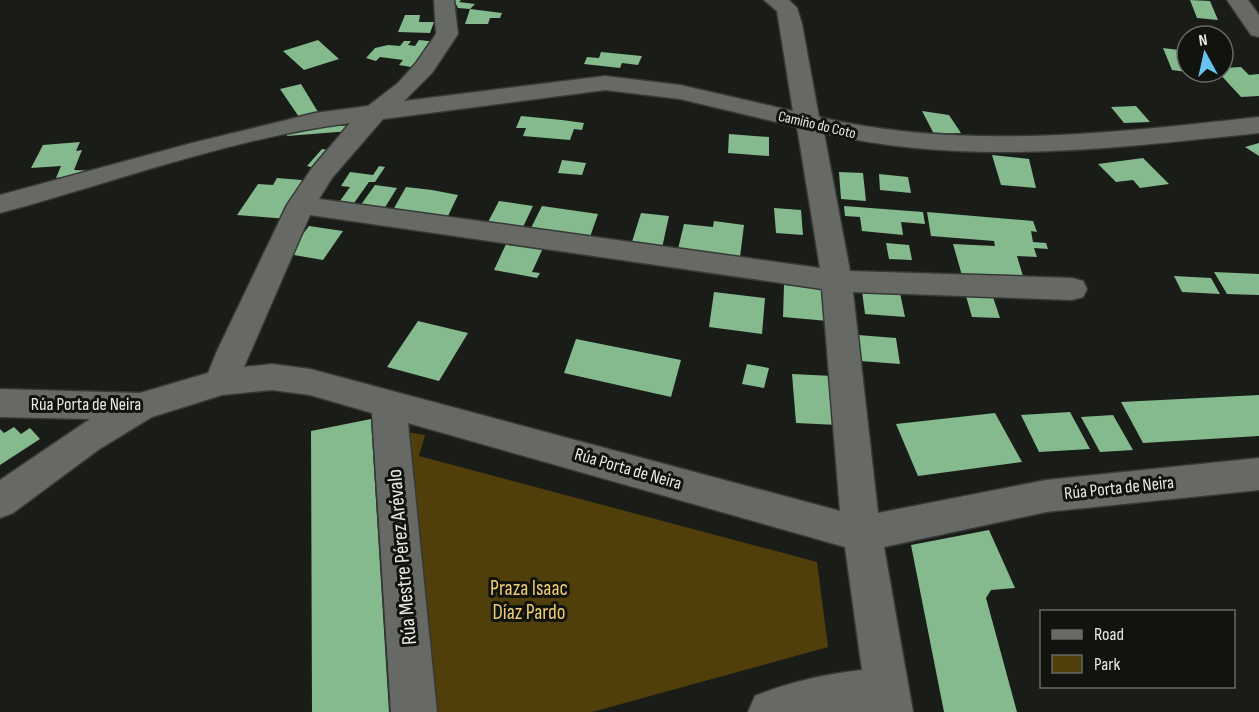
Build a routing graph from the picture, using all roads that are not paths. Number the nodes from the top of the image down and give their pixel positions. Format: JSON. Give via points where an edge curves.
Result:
{"nodes":[{"id":1,"x":444,"y":0,"type":"edge"},
{"id":2,"x":774,"y":0,"type":"edge"},
{"id":3,"x":1236,"y":0,"type":"edge"},
{"id":4,"x":1259,"y":30,"type":"edge"},
{"id":5,"x":379,"y":111,"type":"junction"},
{"id":6,"x":807,"y":123,"type":"junction"},
{"id":7,"x":1259,"y":125,"type":"edge"},
{"id":8,"x":0,"y":204,"type":"edge"},
{"id":9,"x":300,"y":205,"type":"junction"},
{"id":10,"x":837,"y":281,"type":"junction"},
{"id":11,"x":1072,"y":289,"type":"dead end"},
{"id":12,"x":222,"y":382,"type":"junction"},
{"id":13,"x":389,"y":402,"type":"junction"},
{"id":14,"x":0,"y":403,"type":"edge"},
{"id":15,"x":140,"y":407,"type":"junction"},
{"id":16,"x":1259,"y":474,"type":"edge"},
{"id":17,"x":0,"y":501,"type":"edge"},
{"id":18,"x":862,"y":534,"type":"junction"},
{"id":19,"x":887,"y":700,"type":"edge"},
{"id":20,"x":414,"y":712,"type":"edge"},
{"id":21,"x":771,"y":712,"type":"edge"}],
"edges":[{"from":1,"to":5,"type":"street","via":[[447,34],[424,68]]},
{"from":2,"to":6,"type":"street","via":[[787,8]]},
{"from":3,"to":4,"type":"street"},
{"from":5,"to":6,"type":"street","name":"Camiño do Coto","via":[[605,83],[680,92]]},
{"from":5,"to":8,"type":"street","name":"Camiño do Coto","via":[[315,120]]},
{"from":5,"to":9,"type":"street","via":[[367,119]]},
{"from":6,"to":7,"type":"street","name":"Camiño do Coto","via":[[914,141],[993,144],[1061,143]]},
{"from":6,"to":10,"type":"street"},
{"from":9,"to":10,"type":"street"},
{"from":9,"to":12,"type":"street"},
{"from":10,"to":11,"type":"street"},
{"from":10,"to":18,"type":"street"},
{"from":12,"to":13,"type":"street","name":"Rúa Porta de Neira","via":[[272,377]]},
{"from":12,"to":15,"type":"street","name":"Rúa Porta de Neira"},
{"from":13,"to":18,"type":"street","name":"Rúa Porta de Neira"},
{"from":13,"to":20,"type":"street","name":"Rúa Mestre Pérez Arévalo"},
{"from":14,"to":15,"type":"street","name":"Rúa Porta de Neira"},
{"from":15,"to":17,"type":"street","via":[[85,440]]},
{"from":16,"to":18,"type":"street","name":"Rúa Porta de Neira","via":[[1046,496]]},
{"from":18,"to":19,"type":"street"},
{"from":19,"to":21,"type":"street","via":[[830,696]]}]}
